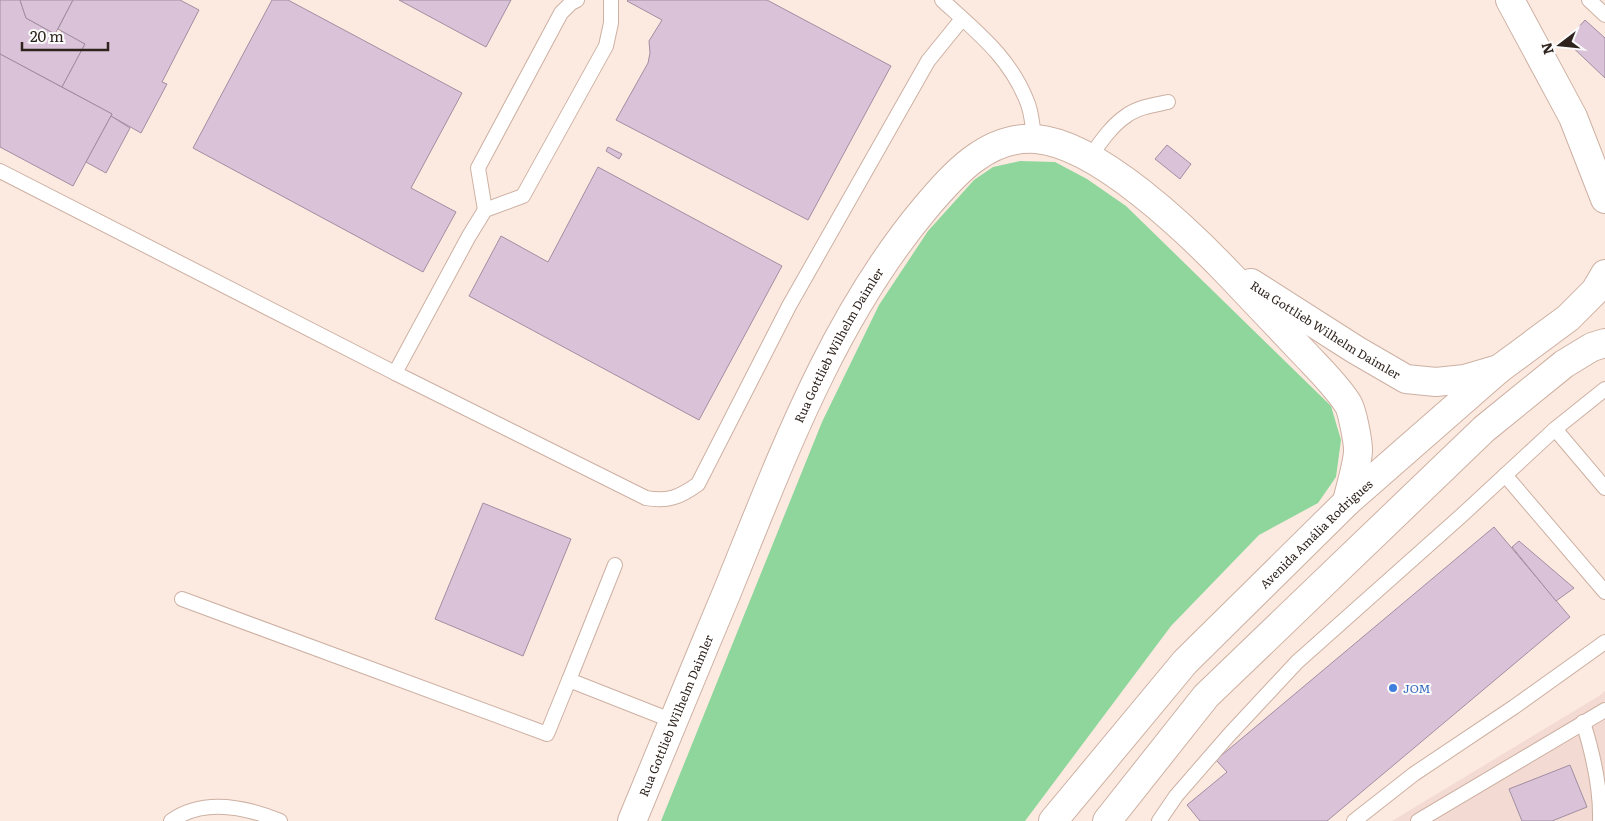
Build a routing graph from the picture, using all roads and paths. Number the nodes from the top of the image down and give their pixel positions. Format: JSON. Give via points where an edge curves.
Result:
{"nodes":[{"id":1,"x":577,"y":0,"type":"edge"},
{"id":2,"x":611,"y":0,"type":"edge"},
{"id":3,"x":942,"y":0,"type":"edge"},
{"id":4,"x":1510,"y":0,"type":"edge"},
{"id":5,"x":1589,"y":0,"type":"edge"},
{"id":6,"x":1605,"y":15,"type":"edge"},
{"id":7,"x":962,"y":19,"type":"junction"},
{"id":8,"x":1168,"y":102,"type":"dead end"},
{"id":9,"x":1573,"y":118,"type":"junction"},
{"id":10,"x":1034,"y":139,"type":"junction"},
{"id":11,"x":1605,"y":151,"type":"edge"},
{"id":12,"x":1089,"y":158,"type":"junction"},
{"id":13,"x":0,"y":171,"type":"edge"},
{"id":14,"x":1605,"y":199,"type":"edge"},
{"id":15,"x":485,"y":210,"type":"junction"},
{"id":16,"x":1216,"y":260,"type":"junction"},
{"id":17,"x":1605,"y":274,"type":"edge"},
{"id":18,"x":1605,"y":343,"type":"edge"},
{"id":19,"x":1499,"y":369,"type":"junction"},
{"id":20,"x":395,"y":373,"type":"junction"},
{"id":21,"x":1605,"y":389,"type":"edge"},
{"id":22,"x":1555,"y":428,"type":"junction"},
{"id":23,"x":1505,"y":475,"type":"junction"},
{"id":24,"x":1605,"y":488,"type":"edge"},
{"id":25,"x":1347,"y":502,"type":"junction"},
{"id":26,"x":615,"y":566,"type":"dead end"},
{"id":27,"x":1605,"y":592,"type":"edge"},
{"id":28,"x":182,"y":599,"type":"dead end"},
{"id":29,"x":1605,"y":642,"type":"edge"},
{"id":30,"x":569,"y":680,"type":"junction"},
{"id":31,"x":1605,"y":710,"type":"edge"},
{"id":32,"x":673,"y":721,"type":"junction"},
{"id":33,"x":1584,"y":722,"type":"junction"},
{"id":34,"x":195,"y":815,"type":"edge"},
{"id":35,"x":170,"y":821,"type":"edge"},
{"id":36,"x":280,"y":821,"type":"edge"},
{"id":37,"x":632,"y":821,"type":"edge"},
{"id":38,"x":1053,"y":821,"type":"edge"},
{"id":39,"x":1107,"y":821,"type":"edge"},
{"id":40,"x":1159,"y":821,"type":"edge"},
{"id":41,"x":1354,"y":821,"type":"edge"},
{"id":42,"x":1418,"y":821,"type":"edge"},
{"id":43,"x":1600,"y":821,"type":"edge"}],
"edges":[{"from":1,"to":15,"type":"lane","via":[[561,13],[478,168]]},
{"from":2,"to":15,"type":"lane","via":[[606,46],[523,196]]},
{"from":3,"to":7,"type":"lane"},
{"from":4,"to":9,"type":"street"},
{"from":5,"to":6,"type":"lane"},
{"from":7,"to":10,"type":"lane","via":[[998,52],[1010,68],[1028,105]]},
{"from":7,"to":20,"type":"lane","via":[[928,61],[789,306],[698,484],[687,492],[674,498],[646,498]]},
{"from":8,"to":12,"type":"lane","via":[[1126,116],[1108,132]]},
{"from":9,"to":11,"type":"street"},
{"from":9,"to":14,"type":"street"},
{"from":10,"to":12,"type":"street","name":"Rua Gottlieb Wilhelm Daimler","via":[[1065,145]]},
{"from":10,"to":32,"type":"street","name":"Rua Gottlieb Wilhelm Daimler","via":[[1003,143],[963,167],[910,225],[864,292],[798,419]]},
{"from":12,"to":16,"type":"street","name":"Rua Gottlieb Wilhelm Daimler","via":[[1120,177]]},
{"from":13,"to":20,"type":"lane"},
{"from":15,"to":20,"type":"lane"},
{"from":16,"to":19,"type":"street","name":"Rua Gottlieb Wilhelm Daimler","via":[[1406,379],[1436,382],[1465,379]]},
{"from":16,"to":25,"type":"street","name":"Rua Gottlieb Wilhelm Daimler","via":[[1350,407],[1358,450]]},
{"from":17,"to":19,"type":"street","name":"Avenida Amália Rodrigues","via":[[1595,291],[1568,318]]},
{"from":18,"to":39,"type":"street","via":[[1564,364],[1484,430],[1206,696]]},
{"from":19,"to":25,"type":"street","name":"Avenida Amália Rodrigues"},
{"from":21,"to":22,"type":"lane"},
{"from":22,"to":23,"type":"lane"},
{"from":22,"to":24,"type":"lane"},
{"from":23,"to":27,"type":"lane"},
{"from":23,"to":40,"type":"lane","via":[[1297,662],[1176,796]]},
{"from":25,"to":38,"type":"street","name":"Avenida Amália Rodrigues","via":[[1185,662]]},
{"from":26,"to":30,"type":"lane"},
{"from":28,"to":30,"type":"lane","via":[[547,734]]},
{"from":29,"to":41,"type":"lane","via":[[1414,774]]},
{"from":30,"to":32,"type":"lane"},
{"from":31,"to":33,"type":"lane"},
{"from":32,"to":37,"type":"street","name":"Rua Gottlieb Wilhelm Daimler"},
{"from":33,"to":42,"type":"lane"},
{"from":33,"to":43,"type":"lane","via":[[1594,758]]},
{"from":34,"to":35,"type":"lane","via":[[178,816]]},
{"from":34,"to":36,"type":"lane","via":[[217,806],[258,812]]}]}
